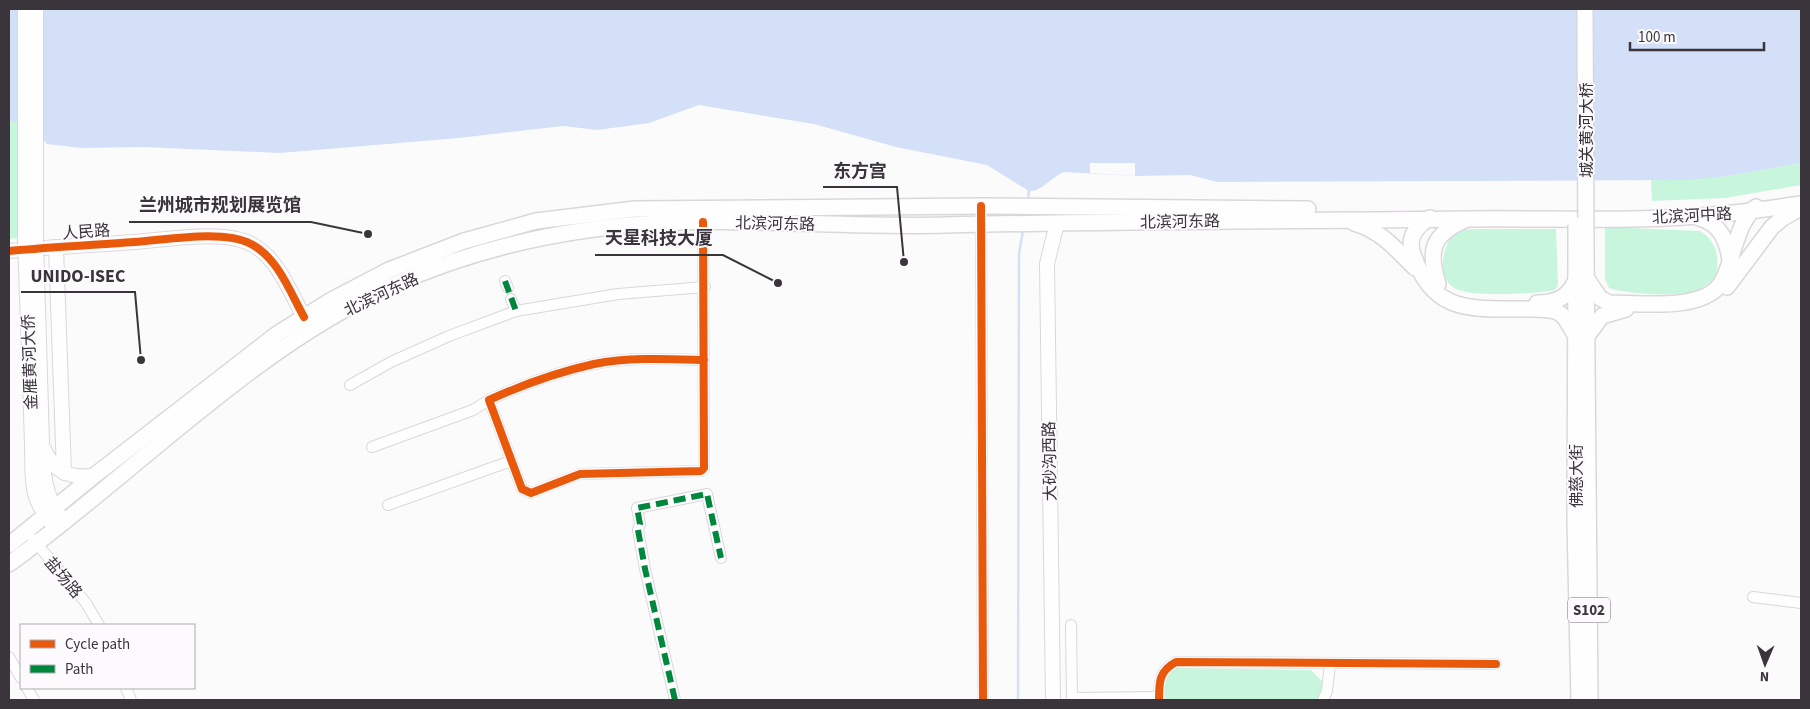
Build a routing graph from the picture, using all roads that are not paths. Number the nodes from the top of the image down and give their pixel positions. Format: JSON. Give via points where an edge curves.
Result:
{"nodes":[{"id":1,"x":25,"y":9,"type":"edge"},
{"id":2,"x":36,"y":9,"type":"edge"},
{"id":3,"x":1577,"y":9,"type":"edge"},
{"id":4,"x":1585,"y":9,"type":"edge"},
{"id":5,"x":1801,"y":194,"type":"edge"},
{"id":6,"x":1785,"y":198,"type":"junction"},
{"id":7,"x":986,"y":206,"type":"junction"},
{"id":8,"x":1718,"y":206,"type":"junction"},
{"id":9,"x":1801,"y":206,"type":"edge"},
{"id":10,"x":1455,"y":208,"type":"junction"},
{"id":11,"x":1375,"y":209,"type":"junction"},
{"id":12,"x":1582,"y":213,"type":"junction"},
{"id":13,"x":1744,"y":215,"type":"junction"},
{"id":14,"x":1695,"y":217,"type":"junction"},
{"id":15,"x":1338,"y":219,"type":"junction"},
{"id":16,"x":1404,"y":219,"type":"junction"},
{"id":17,"x":1428,"y":219,"type":"junction"},
{"id":18,"x":1468,"y":219,"type":"junction"},
{"id":19,"x":703,"y":222,"type":"junction"},
{"id":20,"x":986,"y":223,"type":"junction"},
{"id":21,"x":1050,"y":224,"type":"junction"},
{"id":22,"x":1415,"y":230,"type":"junction"},
{"id":23,"x":56,"y":247,"type":"junction"},
{"id":24,"x":9,"y":251,"type":"edge"},
{"id":25,"x":1581,"y":252,"type":"junction"},
{"id":26,"x":1735,"y":264,"type":"junction"},
{"id":27,"x":1581,"y":279,"type":"junction"},
{"id":28,"x":1431,"y":281,"type":"junction"},
{"id":29,"x":705,"y":287,"type":"junction"},
{"id":30,"x":511,"y":298,"type":"dead end"},
{"id":31,"x":516,"y":311,"type":"junction"},
{"id":32,"x":304,"y":317,"type":"junction"},
{"id":33,"x":1581,"y":336,"type":"junction"},
{"id":34,"x":704,"y":360,"type":"junction"},
{"id":35,"x":350,"y":385,"type":"dead end"},
{"id":36,"x":489,"y":400,"type":"junction"},
{"id":37,"x":1582,"y":424,"type":"junction"},
{"id":38,"x":37,"y":443,"type":"junction"},
{"id":39,"x":372,"y":447,"type":"dead end"},
{"id":40,"x":511,"y":461,"type":"junction"},
{"id":41,"x":64,"y":473,"type":"junction"},
{"id":42,"x":95,"y":475,"type":"junction"},
{"id":43,"x":388,"y":505,"type":"dead end"},
{"id":44,"x":48,"y":512,"type":"junction"},
{"id":45,"x":1582,"y":521,"type":"junction"},
{"id":46,"x":60,"y":525,"type":"junction"},
{"id":47,"x":26,"y":530,"type":"junction"},
{"id":48,"x":36,"y":544,"type":"junction"},
{"id":49,"x":9,"y":545,"type":"edge"},
{"id":50,"x":721,"y":558,"type":"dead end"},
{"id":51,"x":9,"y":564,"type":"edge"},
{"id":52,"x":1753,"y":596,"type":"dead end"},
{"id":53,"x":1801,"y":602,"type":"edge"},
{"id":54,"x":98,"y":624,"type":"edge"},
{"id":55,"x":1071,"y":625,"type":"dead end"},
{"id":56,"x":9,"y":657,"type":"edge"},
{"id":57,"x":1330,"y":664,"type":"junction"},
{"id":58,"x":1496,"y":664,"type":"dead end"},
{"id":59,"x":20,"y":676,"type":"edge"},
{"id":60,"x":28,"y":689,"type":"edge"},
{"id":61,"x":1159,"y":699,"type":"edge"},
{"id":62,"x":34,"y":700,"type":"edge"},
{"id":63,"x":675,"y":700,"type":"edge"},
{"id":64,"x":983,"y":700,"type":"edge"},
{"id":65,"x":1053,"y":700,"type":"edge"},
{"id":66,"x":1323,"y":700,"type":"edge"},
{"id":67,"x":1569,"y":700,"type":"edge"},
{"id":68,"x":1579,"y":700,"type":"edge"},
{"id":69,"x":1590,"y":700,"type":"edge"},
{"id":70,"x":1597,"y":700,"type":"edge"}],
"edges":[{"from":1,"to":38,"type":"street","name":"金雁黄河大侨","bridge":true,"via":[[25,240]]},
{"from":2,"to":38,"type":"street","name":"金雁黄河大侨","bridge":true},
{"from":3,"to":25,"type":"main road","name":"城关黄河大桥","bridge":true},
{"from":4,"to":25,"type":"main road","name":"城关黄河大桥","bridge":true},
{"from":5,"to":6,"type":"main road","name":"北滨河中路"},
{"from":6,"to":8,"type":"main road","name":"北滨河中路"},
{"from":6,"to":13,"type":"main road","via":[[1768,200]]},
{"from":7,"to":11,"type":"main road","name":"北滨河东路"},
{"from":7,"to":20,"type":"street"},
{"from":7,"to":32,"type":"main road","name":"北滨河东路","via":[[635,209],[536,221],[464,242],[389,270]]},
{"from":8,"to":12,"type":"main road","name":"北滨河中路"},
{"from":8,"to":13,"type":"main road"},
{"from":9,"to":13,"type":"main road","name":"北滨河中路"},
{"from":9,"to":26,"type":"main road","via":[[1782,218]]},
{"from":10,"to":11,"type":"main road","name":"北滨河东路"},
{"from":10,"to":12,"type":"main road","name":"北滨河东路"},
{"from":10,"to":17,"type":"main road"},
{"from":11,"to":16,"type":"main road"},
{"from":12,"to":14,"type":"main road","name":"北滨河中路"},
{"from":12,"to":18,"type":"main road","name":"北滨河东路"},
{"from":13,"to":14,"type":"main road","name":"北滨河中路"},
{"from":13,"to":26,"type":"main road"},
{"from":14,"to":26,"type":"main road","via":[[1716,225]]},
{"from":15,"to":16,"type":"main road","name":"北滨河东路"},
{"from":15,"to":21,"type":"main road","name":"北滨河东路"},
{"from":15,"to":28,"type":"main road","via":[[1367,226],[1378,233]]},
{"from":16,"to":17,"type":"main road","name":"北滨河东路"},
{"from":16,"to":22,"type":"main road"},
{"from":17,"to":18,"type":"main road","name":"北滨河东路"},
{"from":17,"to":22,"type":"main road"},
{"from":18,"to":28,"type":"main road","via":[[1449,227],[1434,244]]},
{"from":19,"to":20,"type":"main road","name":"北滨河东路"},
{"from":19,"to":29,"type":"street"},
{"from":19,"to":46,"type":"main road","name":"北滨河东路","via":[[617,227],[540,237],[504,245],[393,285],[299,338],[183,425]]},
{"from":20,"to":21,"type":"main road","name":"北滨河东路"},
{"from":20,"to":64,"type":"street"},
{"from":21,"to":65,"type":"street","name":"大砂沟西路","via":[[1047,264]]},
{"from":22,"to":28,"type":"main road","via":[[1412,249]]},
{"from":23,"to":24,"type":"street","name":"人民路"},
{"from":23,"to":32,"type":"street","name":"人民路","via":[[233,238],[266,254],[278,269]]},
{"from":23,"to":41,"type":"street"},
{"from":25,"to":27,"type":"main road","name":"佛慈大街","number":"S102"},
{"from":26,"to":27,"type":"main road","via":[[1712,293],[1705,298],[1684,302],[1609,302],[1600,298]]},
{"from":26,"to":33,"type":"main road","via":[[1731,282],[1710,302],[1690,308],[1618,309],[1602,316]]},
{"from":27,"to":28,"type":"main road","via":[[1557,302],[1544,303],[1467,302]]},
{"from":27,"to":33,"type":"main road","name":"佛慈大街","number":"S102"},
{"from":28,"to":33,"type":"main road","via":[[1448,303],[1463,308],[1561,313]]},
{"from":29,"to":31,"type":"street","via":[[618,294]]},
{"from":29,"to":34,"type":"street"},
{"from":30,"to":31,"type":"street"},
{"from":31,"to":35,"type":"street","via":[[449,336]]},
{"from":32,"to":42,"type":"main road","name":"北滨河东路","via":[[277,334]]},
{"from":33,"to":37,"type":"main road","name":"佛慈大街","number":"S102"},
{"from":34,"to":36,"type":"street","via":[[649,359],[594,364],[520,386]]},
{"from":34,"to":40,"type":"street","via":[[704,468],[700,471],[580,474],[531,493],[522,489]]},
{"from":36,"to":39,"type":"street","via":[[473,410]]},
{"from":36,"to":40,"type":"street"},
{"from":37,"to":45,"type":"main road","name":"佛慈大街","number":"S102"},
{"from":37,"to":67,"type":"main road","via":[[1570,453]]},
{"from":37,"to":70,"type":"main road","via":[[1594,465]]},
{"from":38,"to":41,"type":"street","via":[[52,464]]},
{"from":38,"to":44,"type":"street"},
{"from":40,"to":43,"type":"street"},
{"from":41,"to":42,"type":"street","via":[[80,477]]},
{"from":42,"to":44,"type":"main road","name":"北滨河东路"},
{"from":44,"to":46,"type":"street"},
{"from":44,"to":47,"type":"main road","name":"北滨河东路"},
{"from":45,"to":68,"type":"main road","name":"佛慈大街","number":"S102"},
{"from":45,"to":69,"type":"main road","name":"佛慈大街","number":"S102"},
{"from":46,"to":48,"type":"main road","name":"北滨河东路"},
{"from":47,"to":48,"type":"street","name":"盐场路"},
{"from":47,"to":49,"type":"main road","name":"北滨河东路"},
{"from":48,"to":51,"type":"main road","name":"北滨河东路"},
{"from":48,"to":54,"type":"street","name":"盐场路","via":[[86,603]]},
{"from":50,"to":63,"type":"street","via":[[707,494],[637,508],[645,570]]},
{"from":52,"to":53,"type":"street"},
{"from":55,"to":61,"type":"street","via":[[1072,698]]},
{"from":56,"to":59,"type":"street"},
{"from":57,"to":58,"type":"street"},
{"from":57,"to":61,"type":"street","via":[[1176,662],[1166,668],[1159,680]]},
{"from":57,"to":66,"type":"street","via":[[1328,690]]},
{"from":60,"to":62,"type":"street"}]}
